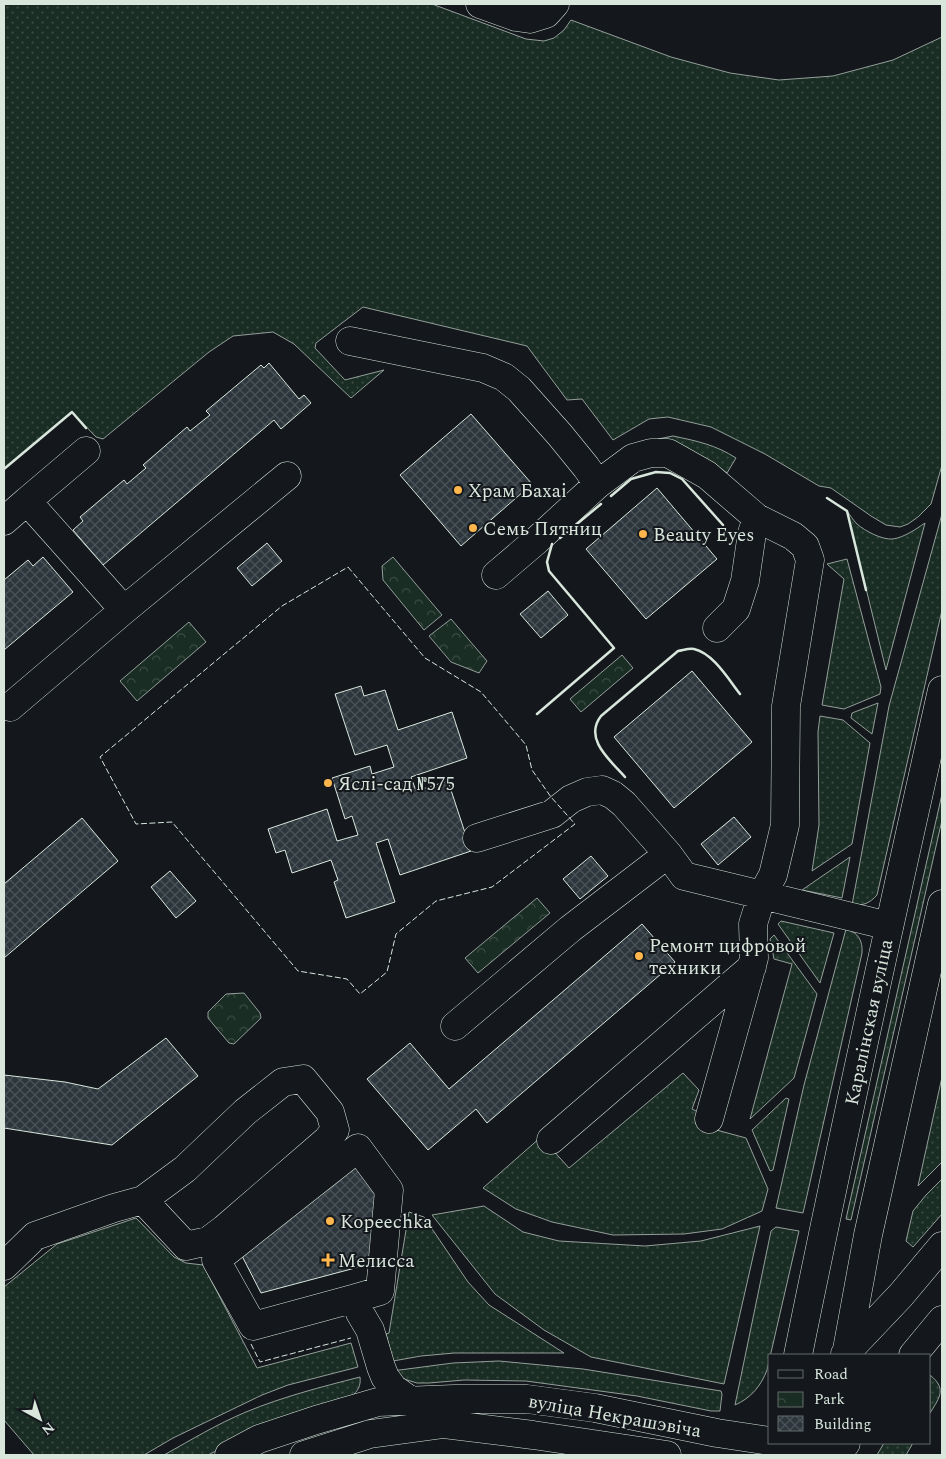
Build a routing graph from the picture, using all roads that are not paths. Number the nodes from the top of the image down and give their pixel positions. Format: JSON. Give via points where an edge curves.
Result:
{"nodes":[{"id":1,"x":480,"y":4,"type":"edge"},
{"id":2,"x":556,"y":4,"type":"edge"},
{"id":3,"x":350,"y":341,"type":"dead end"},
{"id":4,"x":86,"y":451,"type":"dead end"},
{"id":5,"x":287,"y":476,"type":"dead end"},
{"id":6,"x":598,"y":484,"type":"junction"},
{"id":7,"x":27,"y":501,"type":"junction"},
{"id":8,"x":757,"y":518,"type":"junction"},
{"id":9,"x":4,"y":522,"type":"edge"},
{"id":10,"x":496,"y":575,"type":"dead end"},
{"id":11,"x":124,"y":610,"type":"junction"},
{"id":12,"x":717,"y":628,"type":"dead end"},
{"id":13,"x":942,"y":690,"type":"edge"},
{"id":14,"x":10,"y":707,"type":"dead end"},
{"id":15,"x":477,"y":838,"type":"dead end"},
{"id":16,"x":668,"y":854,"type":"junction"},
{"id":17,"x":762,"y":895,"type":"junction"},
{"id":18,"x":942,"y":904,"type":"edge"},
{"id":19,"x":889,"y":926,"type":"junction"},
{"id":20,"x":752,"y":967,"type":"junction"},
{"id":21,"x":455,"y":1026,"type":"dead end"},
{"id":22,"x":709,"y":1119,"type":"dead end"},
{"id":23,"x":551,"y":1140,"type":"dead end"},
{"id":24,"x":144,"y":1200,"type":"junction"},
{"id":25,"x":942,"y":1246,"type":"edge"},
{"id":26,"x":4,"y":1266,"type":"edge"},
{"id":27,"x":860,"y":1274,"type":"junction"},
{"id":28,"x":901,"y":1295,"type":"junction"},
{"id":29,"x":365,"y":1301,"type":"junction"},
{"id":30,"x":942,"y":1320,"type":"edge"},
{"id":31,"x":798,"y":1354,"type":"edge"},
{"id":32,"x":845,"y":1354,"type":"edge"},
{"id":33,"x":914,"y":1354,"type":"edge"},
{"id":34,"x":411,"y":1401,"type":"junction"},
{"id":35,"x":357,"y":1408,"type":"junction"},
{"id":36,"x":768,"y":1441,"type":"edge"},
{"id":37,"x":785,"y":1444,"type":"edge"},
{"id":38,"x":845,"y":1444,"type":"edge"},
{"id":39,"x":229,"y":1455,"type":"edge"},
{"id":40,"x":304,"y":1455,"type":"edge"},
{"id":41,"x":667,"y":1455,"type":"edge"},
{"id":42,"x":826,"y":1455,"type":"edge"},
{"id":43,"x":836,"y":1455,"type":"edge"}],
"edges":[{"from":1,"to":2,"type":"main road","via":[[530,20],[546,14]]},
{"from":3,"to":6,"type":"main road","via":[[483,368],[504,378],[519,389],[560,435]]},
{"from":4,"to":7,"type":"main road"},
{"from":5,"to":11,"type":"main road"},
{"from":6,"to":8,"type":"main road","via":[[633,458],[668,453],[707,475]]},
{"from":6,"to":10,"type":"main road"},
{"from":7,"to":9,"type":"main road"},
{"from":7,"to":11,"type":"main road"},
{"from":8,"to":12,"type":"main road","via":[[745,582],[736,609]]},
{"from":8,"to":17,"type":"main road","via":[[793,536],[805,546],[810,560],[786,706],[785,825],[773,875]]},
{"from":11,"to":14,"type":"main road"},
{"from":13,"to":19,"type":"main road","name":"Каралінская вуліца"},
{"from":15,"to":16,"type":"main road","via":[[552,814],[572,799],[602,790],[624,804]]},
{"from":16,"to":17,"type":"main road","via":[[684,876]]},
{"from":16,"to":21,"type":"main road","via":[[570,929]]},
{"from":17,"to":19,"type":"main road"},
{"from":17,"to":20,"type":"main road","via":[[753,924],[755,950]]},
{"from":18,"to":27,"type":"main road"},
{"from":19,"to":31,"type":"main road","name":"Каралінская вуліца"},
{"from":20,"to":22,"type":"main road"},
{"from":20,"to":23,"type":"main road"},
{"from":24,"to":24,"type":"main road","via":[[186,1246],[208,1241],[328,1140],[335,1130],[330,1112],[303,1080],[283,1082],[245,1112],[185,1169]]},
{"from":24,"to":26,"type":"main road","via":[[35,1236]]},
{"from":25,"to":28,"type":"main road"},
{"from":27,"to":28,"type":"main road","via":[[868,1294],[890,1300]]},
{"from":27,"to":32,"type":"main road"},
{"from":28,"to":32,"type":"main road"},
{"from":29,"to":29,"type":"main road","via":[[389,1190],[358,1148],[216,1260],[253,1326]]},
{"from":29,"to":34,"type":"main road","via":[[381,1367],[393,1388]]},
{"from":29,"to":35,"type":"main road","via":[[359,1334],[369,1382]]},
{"from":30,"to":33,"type":"main road"},
{"from":34,"to":35,"type":"main road","name":"вуліца Некрашэвіча","via":[[378,1402]]},
{"from":34,"to":36,"type":"main road","name":"вуліца Некрашэвіча","via":[[527,1399],[595,1408]]},
{"from":35,"to":39,"type":"main road","name":"вуліца Некрашэвіча","via":[[259,1439]]},
{"from":37,"to":42,"type":"main road"},
{"from":38,"to":43,"type":"main road"},
{"from":40,"to":41,"type":"main road","name":"вуліца Некрашэвіча","via":[[370,1434],[444,1424]]}]}
